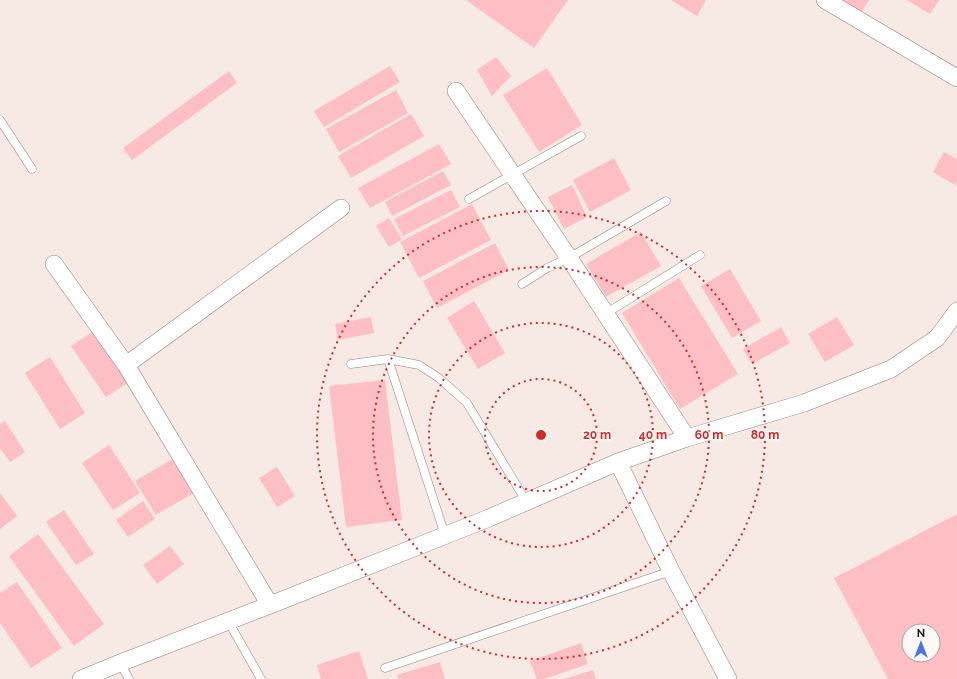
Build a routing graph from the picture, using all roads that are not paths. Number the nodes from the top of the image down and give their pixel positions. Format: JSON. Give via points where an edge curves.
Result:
{"nodes":[{"id":1,"x":824,"y":0,"type":"edge"},
{"id":2,"x":957,"y":78,"type":"edge"},
{"id":3,"x":456,"y":91,"type":"dead end"},
{"id":4,"x":0,"y":120,"type":"edge"},
{"id":5,"x":581,"y":136,"type":"dead end"},
{"id":6,"x":32,"y":169,"type":"dead end"},
{"id":7,"x":512,"y":175,"type":"junction"},
{"id":8,"x":469,"y":199,"type":"dead end"},
{"id":9,"x":666,"y":201,"type":"dead end"},
{"id":10,"x":341,"y":208,"type":"dead end"},
{"id":11,"x":700,"y":255,"type":"dead end"},
{"id":12,"x":569,"y":258,"type":"junction"},
{"id":13,"x":54,"y":264,"type":"dead end"},
{"id":14,"x":522,"y":284,"type":"dead end"},
{"id":15,"x":957,"y":311,"type":"edge"},
{"id":16,"x":605,"y":314,"type":"junction"},
{"id":17,"x":388,"y":359,"type":"junction"},
{"id":18,"x":351,"y":364,"type":"dead end"},
{"id":19,"x":126,"y":365,"type":"junction"},
{"id":20,"x":687,"y":438,"type":"junction"},
{"id":21,"x":618,"y":462,"type":"junction"},
{"id":22,"x":526,"y":502,"type":"junction"},
{"id":23,"x":445,"y":535,"type":"junction"},
{"id":24,"x":671,"y":571,"type":"junction"},
{"id":25,"x":270,"y":605,"type":"junction"},
{"id":26,"x":228,"y":621,"type":"junction"},
{"id":27,"x":120,"y":663,"type":"junction"},
{"id":28,"x":385,"y":668,"type":"dead end"},
{"id":29,"x":81,"y":679,"type":"edge"},
{"id":30,"x":129,"y":679,"type":"edge"},
{"id":31,"x":261,"y":679,"type":"edge"},
{"id":32,"x":728,"y":679,"type":"edge"}],
"edges":[{"from":1,"to":2,"type":"street"},
{"from":3,"to":7,"type":"street"},
{"from":4,"to":6,"type":"lane"},
{"from":5,"to":7,"type":"lane"},
{"from":7,"to":8,"type":"lane"},
{"from":7,"to":12,"type":"street"},
{"from":9,"to":12,"type":"lane"},
{"from":10,"to":19,"type":"street"},
{"from":11,"to":16,"type":"lane"},
{"from":12,"to":14,"type":"lane"},
{"from":12,"to":16,"type":"street"},
{"from":13,"to":19,"type":"street"},
{"from":15,"to":20,"type":"street","via":[[937,338],[891,369],[804,402]]},
{"from":16,"to":20,"type":"street"},
{"from":17,"to":18,"type":"lane"},
{"from":17,"to":22,"type":"lane","via":[[419,365],[467,402]]},
{"from":17,"to":23,"type":"lane"},
{"from":19,"to":25,"type":"street"},
{"from":20,"to":21,"type":"street"},
{"from":21,"to":22,"type":"street"},
{"from":21,"to":24,"type":"street"},
{"from":22,"to":23,"type":"street"},
{"from":23,"to":25,"type":"street"},
{"from":24,"to":28,"type":"lane"},
{"from":24,"to":32,"type":"street"},
{"from":25,"to":26,"type":"street"},
{"from":26,"to":27,"type":"street"},
{"from":26,"to":31,"type":"lane"},
{"from":27,"to":29,"type":"street"},
{"from":27,"to":30,"type":"lane"}]}
